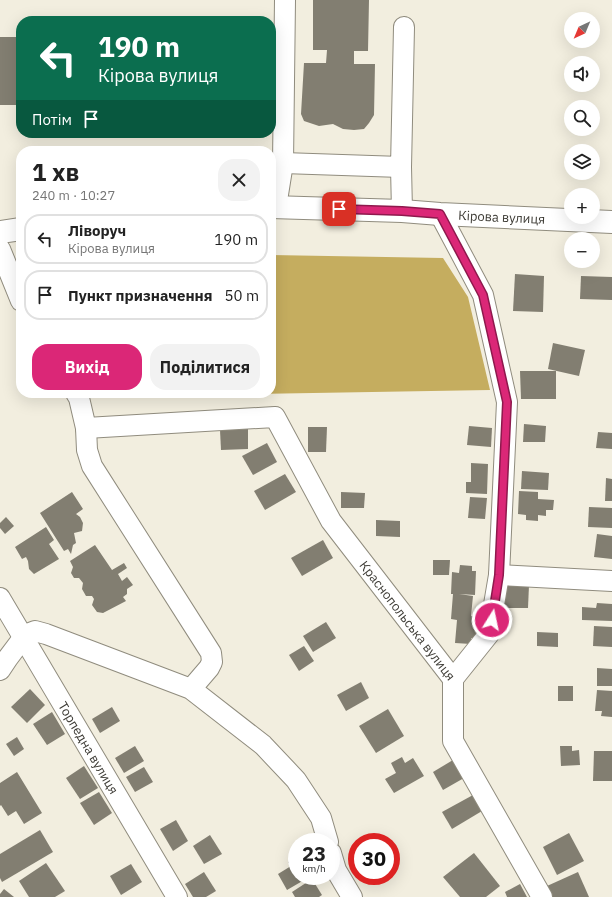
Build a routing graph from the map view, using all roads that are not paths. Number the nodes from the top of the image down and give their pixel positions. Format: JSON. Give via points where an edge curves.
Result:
{"nodes":[{"id":1,"x":285,"y":0,"type":"edge"},
{"id":2,"x":404,"y":27,"type":"dead end"},
{"id":3,"x":283,"y":163,"type":"junction"},
{"id":4,"x":401,"y":167,"type":"junction"},
{"id":5,"x":276,"y":194,"type":"edge"},
{"id":6,"x":276,"y":207,"type":"edge"},
{"id":7,"x":402,"y":211,"type":"junction"},
{"id":8,"x":440,"y":214,"type":"junction"},
{"id":9,"x":612,"y":222,"type":"edge"},
{"id":10,"x":16,"y":230,"type":"edge"},
{"id":11,"x":0,"y":232,"type":"edge"},
{"id":12,"x":0,"y":249,"type":"edge"},
{"id":13,"x":16,"y":289,"type":"edge"},
{"id":14,"x":79,"y":398,"type":"edge"},
{"id":15,"x":86,"y":428,"type":"junction"},
{"id":16,"x":499,"y":575,"type":"junction"},
{"id":17,"x":612,"y":581,"type":"edge"},
{"id":18,"x":0,"y":598,"type":"edge"},
{"id":19,"x":23,"y":637,"type":"junction"},
{"id":20,"x":0,"y":670,"type":"edge"},
{"id":21,"x":453,"y":679,"type":"junction"},
{"id":22,"x":191,"y":689,"type":"junction"},
{"id":23,"x":325,"y":833,"type":"edge"},
{"id":24,"x":340,"y":877,"type":"edge"},
{"id":25,"x":177,"y":897,"type":"edge"},
{"id":26,"x":352,"y":897,"type":"edge"},
{"id":27,"x":542,"y":897,"type":"edge"}],
"edges":[{"from":1,"to":3,"type":"street"},
{"from":2,"to":4,"type":"street"},
{"from":3,"to":4,"type":"street"},
{"from":3,"to":5,"type":"street"},
{"from":4,"to":7,"type":"street"},
{"from":6,"to":7,"type":"main road","name":"Кірова вулиця"},
{"from":7,"to":8,"type":"main road","name":"Кірова вулиця"},
{"from":8,"to":9,"type":"main road","name":"Кірова вулиця"},
{"from":8,"to":16,"type":"street","via":[[483,295],[507,402]]},
{"from":10,"to":11,"type":"main road"},
{"from":12,"to":13,"type":"street"},
{"from":14,"to":15,"type":"street"},
{"from":15,"to":21,"type":"street","name":"Краснопольська вулиця","via":[[275,418],[331,521]]},
{"from":15,"to":22,"type":"street","via":[[87,450],[92,466],[211,653],[212,662],[209,668]]},
{"from":16,"to":17,"type":"street"},
{"from":16,"to":21,"type":"street","via":[[489,634]]},
{"from":18,"to":19,"type":"street","name":"Торпедна вулиця"},
{"from":19,"to":20,"type":"street"},
{"from":19,"to":22,"type":"street","via":[[35,631],[46,634]]},
{"from":19,"to":25,"type":"street","name":"Торпедна вулиця"},
{"from":21,"to":27,"type":"street","name":"Краснопольська вулиця","via":[[453,740]]},
{"from":22,"to":23,"type":"street","via":[[263,745],[296,780],[321,818]]},
{"from":24,"to":26,"type":"street"}]}
